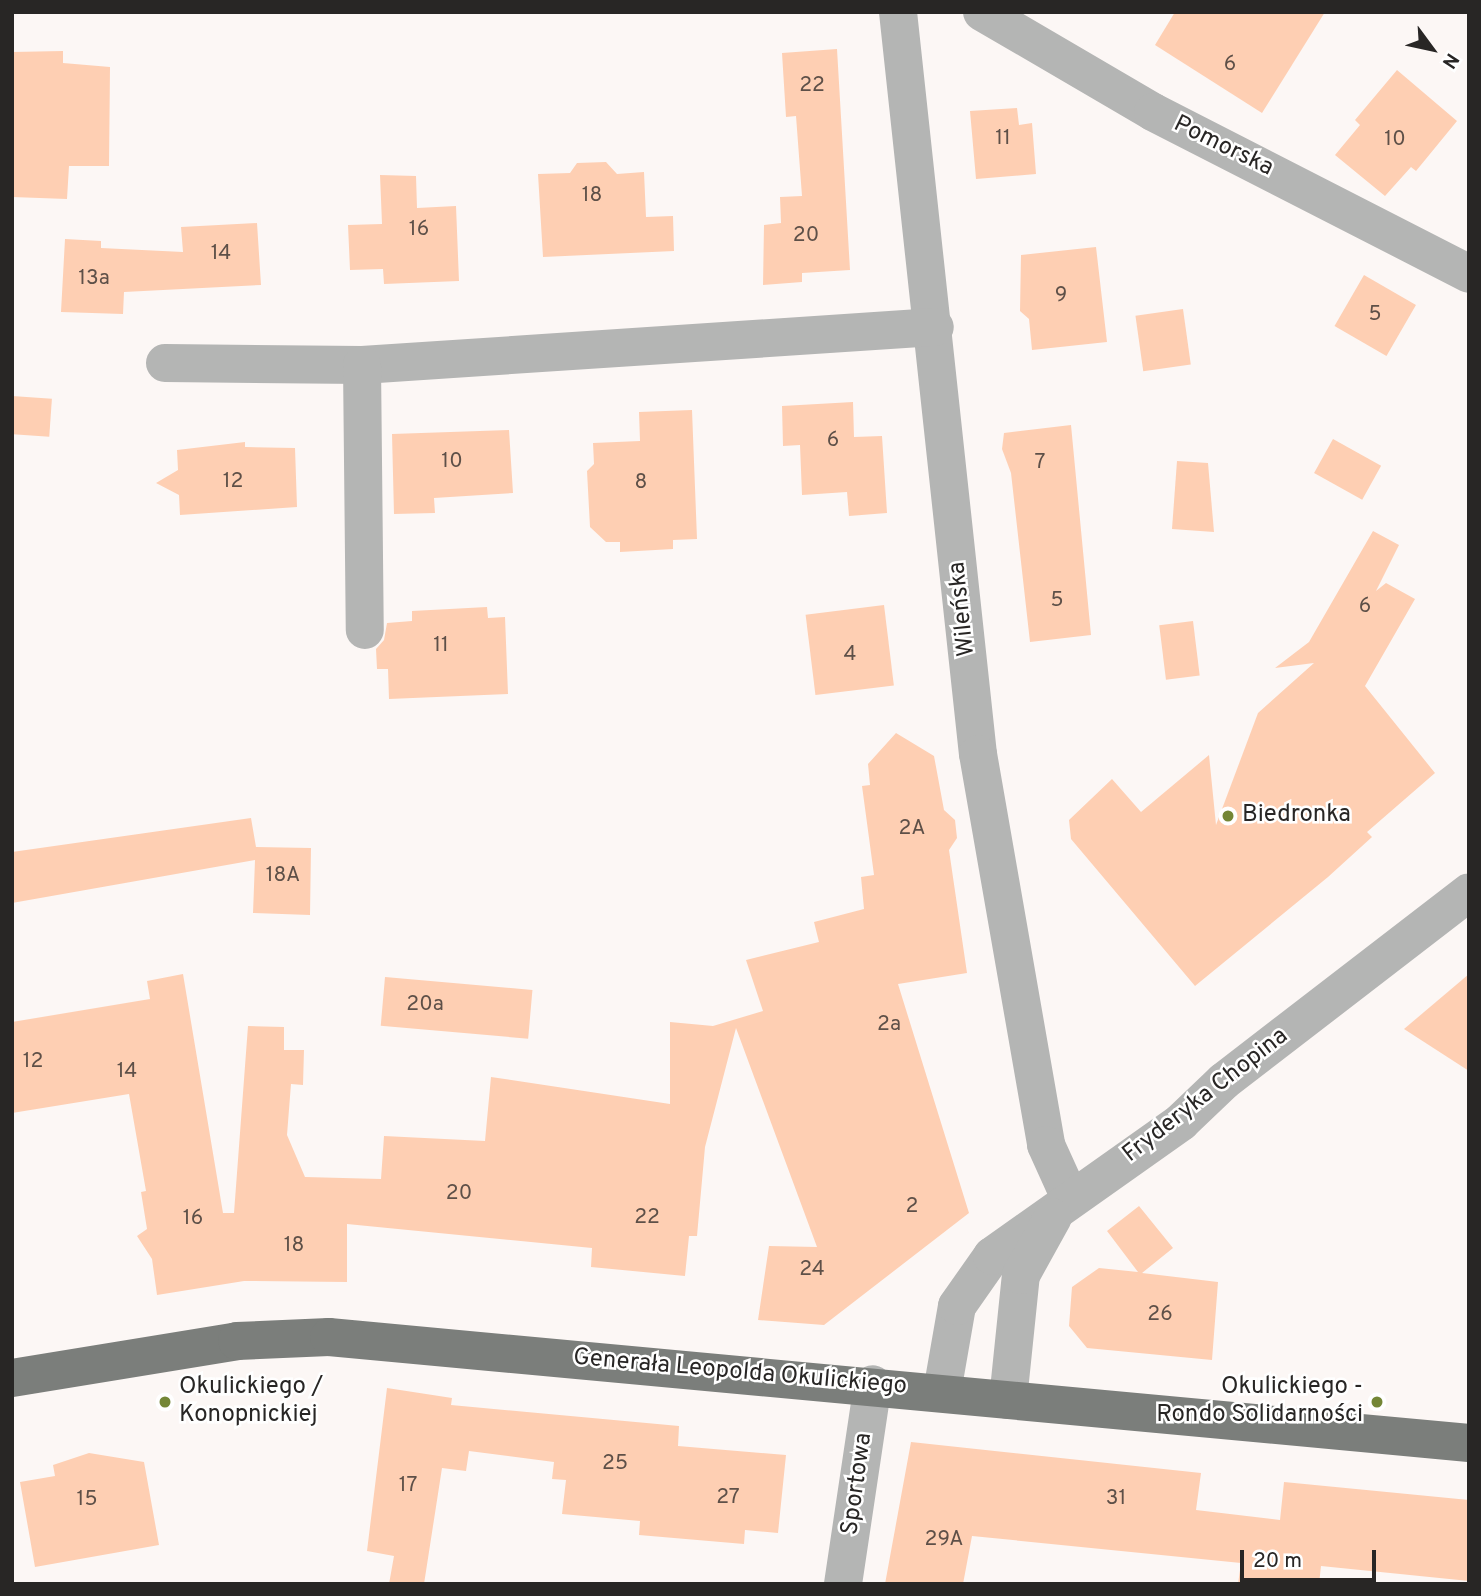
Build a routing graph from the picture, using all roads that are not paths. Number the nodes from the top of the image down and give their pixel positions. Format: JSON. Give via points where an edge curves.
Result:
{"nodes":[{"id":1,"x":898,"y":12,"type":"edge"},
{"id":2,"x":982,"y":12,"type":"edge"},
{"id":3,"x":1469,"y":274,"type":"edge"},
{"id":4,"x":935,"y":327,"type":"junction"},
{"id":5,"x":166,"y":363,"type":"dead end"},
{"id":6,"x":362,"y":365,"type":"junction"},
{"id":7,"x":365,"y":630,"type":"dead end"},
{"id":8,"x":1469,"y":892,"type":"edge"},
{"id":9,"x":1063,"y":1204,"type":"junction"},
{"id":10,"x":12,"y":1378,"type":"edge"},
{"id":11,"x":873,"y":1384,"type":"junction"},
{"id":12,"x":942,"y":1392,"type":"junction"},
{"id":13,"x":1008,"y":1400,"type":"junction"},
{"id":14,"x":1469,"y":1443,"type":"edge"},
{"id":15,"x":843,"y":1584,"type":"edge"}],
"edges":[{"from":1,"to":4,"type":"street","name":"Wileńska"},
{"from":2,"to":3,"type":"street","name":"Pomorska","via":[[1153,112]]},
{"from":4,"to":6,"type":"street"},
{"from":4,"to":9,"type":"street","name":"Wileńska","via":[[978,754],[1046,1145]]},
{"from":5,"to":6,"type":"street"},
{"from":6,"to":7,"type":"street"},
{"from":8,"to":9,"type":"street","name":"Fryderyka Chopina","via":[[1224,1081],[1181,1122]]},
{"from":9,"to":12,"type":"street","name":"Fryderyka Chopina","via":[[992,1256],[972,1278],[949,1332]]},
{"from":9,"to":13,"type":"street","via":[[1021,1275]]},
{"from":10,"to":11,"type":"main road","name":"Generała Leopolda Okulickiego","via":[[237,1341],[330,1337]]},
{"from":11,"to":12,"type":"main road","name":"Generała Leopolda Okulickiego"},
{"from":11,"to":15,"type":"street","name":"Sportowa"},
{"from":12,"to":13,"type":"main road","name":"Generała Leopolda Okulickiego"},
{"from":13,"to":14,"type":"main road","name":"Generała Leopolda Okulickiego"}]}
